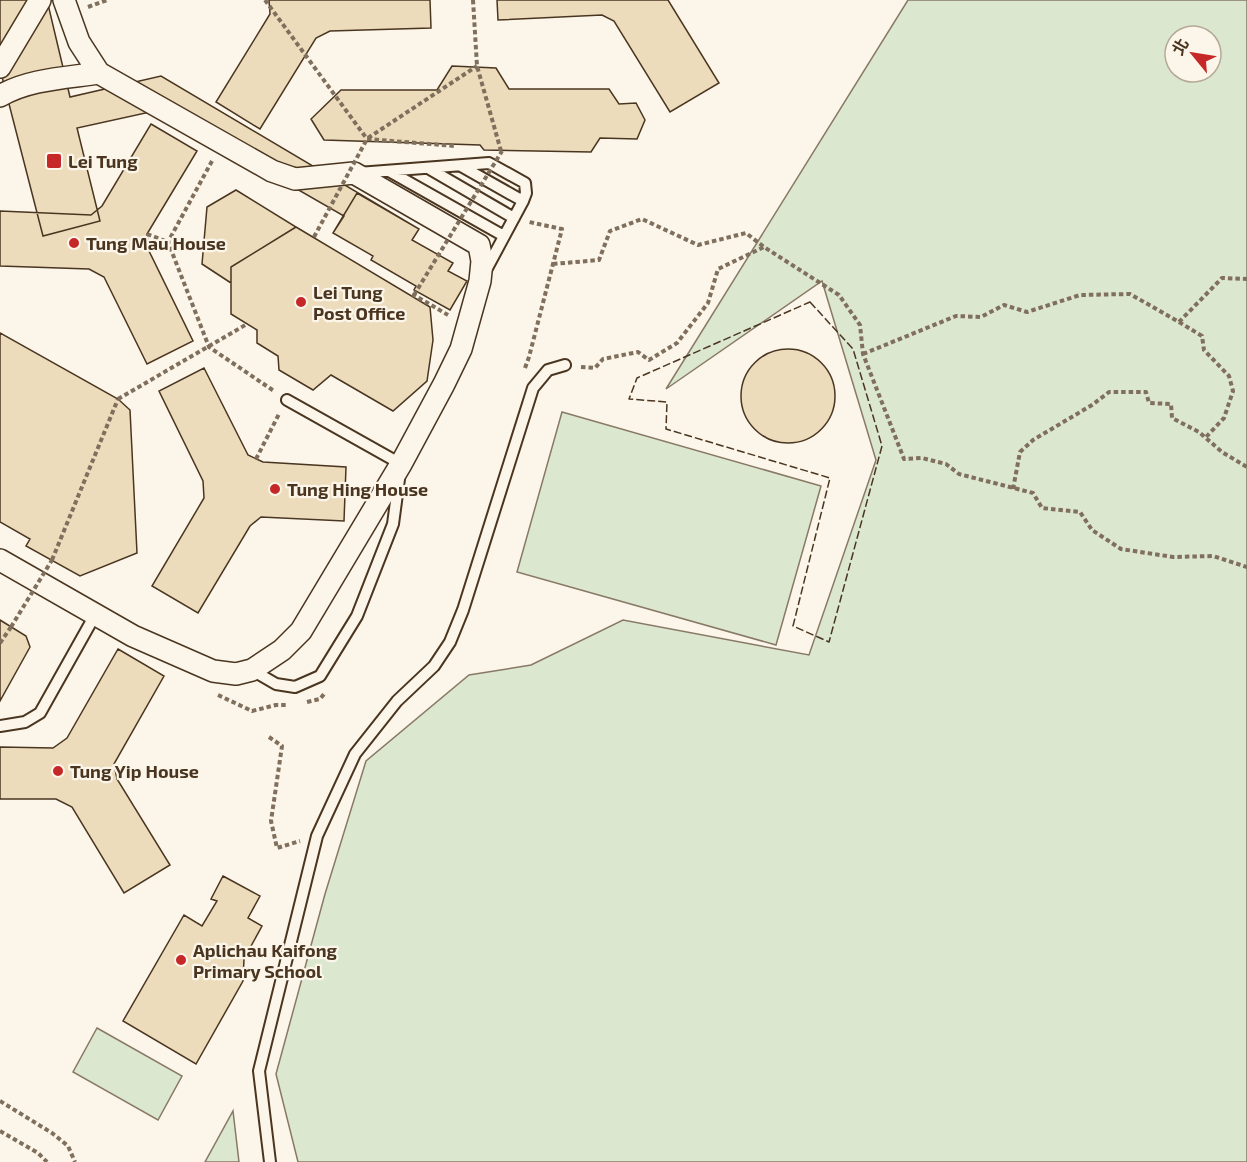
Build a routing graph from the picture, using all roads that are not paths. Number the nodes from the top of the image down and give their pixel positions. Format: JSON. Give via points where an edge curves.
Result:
{"nodes":[{"id":1,"x":39,"y":0,"type":"edge"},
{"id":2,"x":64,"y":0,"type":"edge"},
{"id":3,"x":0,"y":66,"type":"edge"},
{"id":4,"x":99,"y":73,"type":"junction"},
{"id":5,"x":0,"y":96,"type":"edge"},
{"id":6,"x":356,"y":164,"type":"junction"},
{"id":7,"x":461,"y":166,"type":"junction"},
{"id":8,"x":428,"y":168,"type":"junction"},
{"id":9,"x":389,"y":171,"type":"junction"},
{"id":10,"x":523,"y":201,"type":"junction"},
{"id":11,"x":514,"y":218,"type":"junction"},
{"id":12,"x":504,"y":236,"type":"junction"},
{"id":13,"x":480,"y":280,"type":"junction"},
{"id":14,"x":566,"y":365,"type":"road end"},
{"id":15,"x":287,"y":400,"type":"road end"},
{"id":16,"x":401,"y":464,"type":"junction"},
{"id":17,"x":0,"y":560,"type":"edge"},
{"id":18,"x":95,"y":615,"type":"junction"},
{"id":19,"x":252,"y":670,"type":"junction"},
{"id":20,"x":0,"y":726,"type":"edge"},
{"id":21,"x":270,"y":1162,"type":"edge"}],
"edges":[{"from":1,"to":3,"type":"street"},
{"from":2,"to":4,"type":"street","via":[[79,42]]},
{"from":4,"to":5,"type":"street","via":[[43,81]]},
{"from":4,"to":6,"type":"street","via":[[272,171],[295,179]]},
{"from":6,"to":9,"type":"lane"},
{"from":6,"to":13,"type":"street","via":[[479,245]]},
{"from":7,"to":8,"type":"lane"},
{"from":7,"to":10,"type":"lane"},
{"from":7,"to":10,"type":"lane","via":[[489,163],[525,183]]},
{"from":8,"to":9,"type":"lane"},
{"from":8,"to":11,"type":"lane"},
{"from":9,"to":12,"type":"lane"},
{"from":10,"to":11,"type":"lane"},
{"from":11,"to":12,"type":"lane"},
{"from":12,"to":13,"type":"lane"},
{"from":13,"to":16,"type":"street","via":[[460,349]]},
{"from":14,"to":21,"type":"lane","via":[[548,370],[533,388],[450,642],[434,666],[397,701],[355,754],[317,836],[259,1071]]},
{"from":15,"to":16,"type":"lane"},
{"from":16,"to":19,"type":"street","via":[[301,631],[282,650]]},
{"from":16,"to":19,"type":"lane","via":[[393,524],[357,616],[320,676],[295,687],[276,684]]},
{"from":17,"to":18,"type":"street"},
{"from":18,"to":19,"type":"street","via":[[213,670],[236,674]]},
{"from":18,"to":20,"type":"lane","via":[[40,713],[25,722]]}]}
